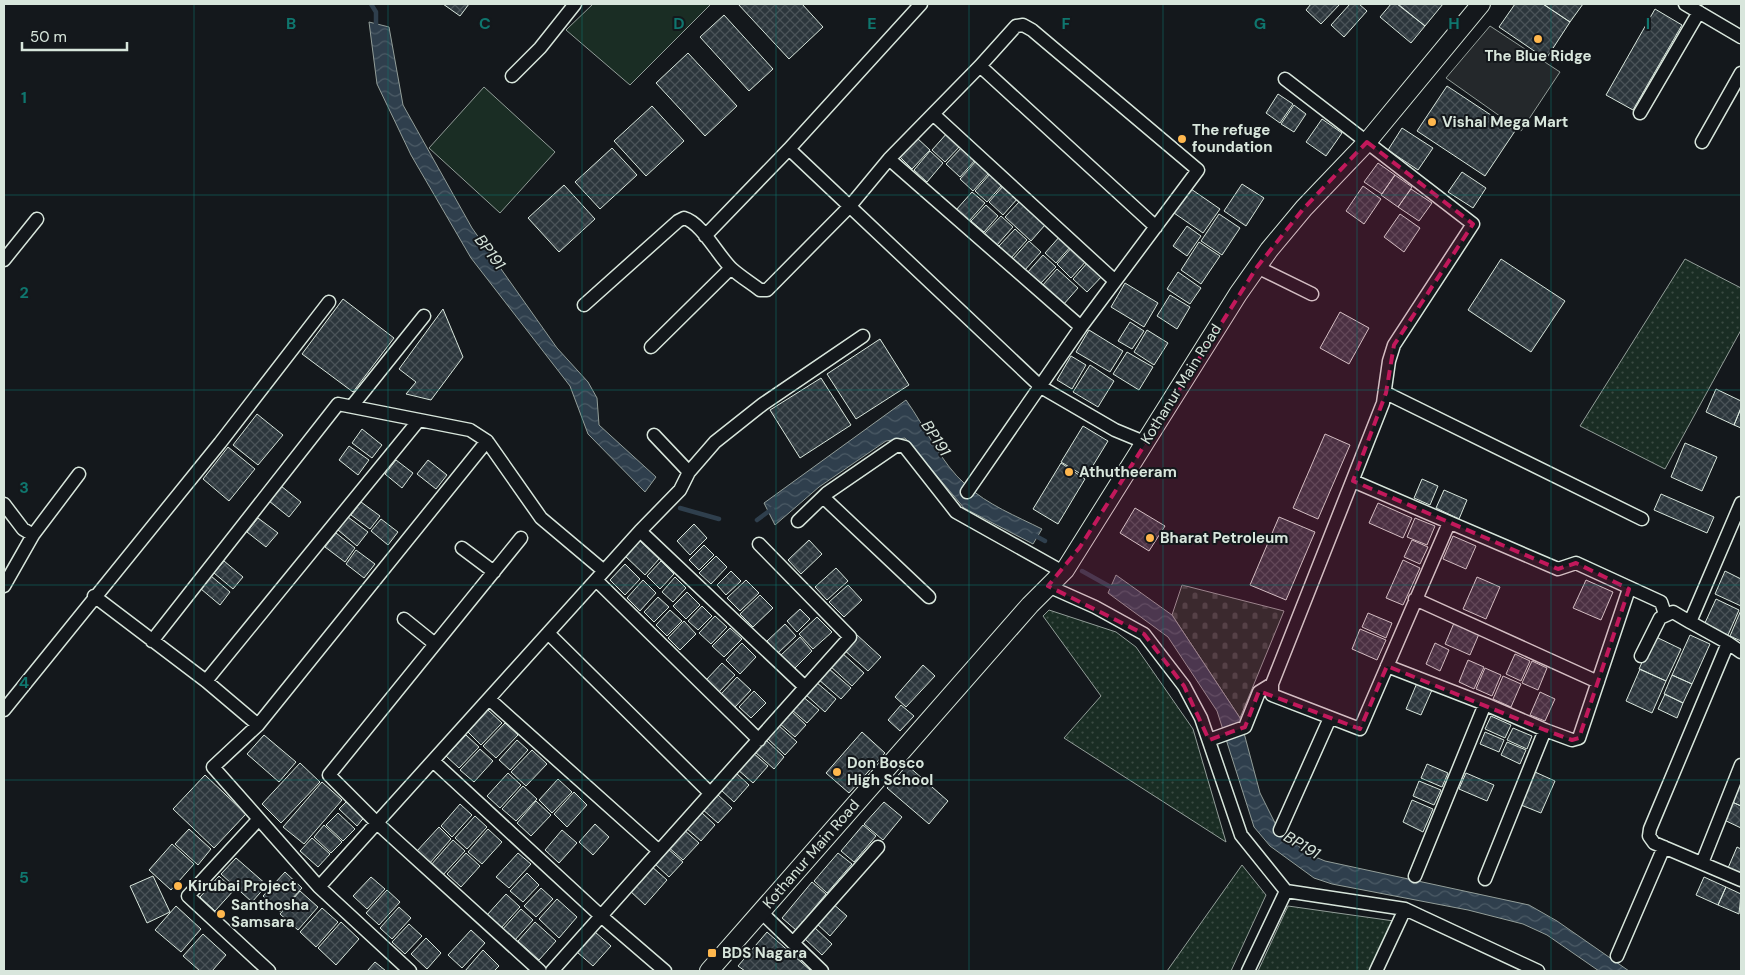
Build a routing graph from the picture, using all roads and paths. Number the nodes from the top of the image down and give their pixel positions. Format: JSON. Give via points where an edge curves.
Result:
{"nodes":[{"id":1,"x":575,"y":4,"type":"edge"},
{"id":2,"x":920,"y":4,"type":"edge"},
{"id":3,"x":1481,"y":4,"type":"edge"},
{"id":4,"x":1685,"y":4,"type":"edge"},
{"id":5,"x":1699,"y":12,"type":"junction"},
{"id":6,"x":1741,"y":37,"type":"edge"},
{"id":7,"x":980,"y":66,"type":"junction"},
{"id":8,"x":1741,"y":73,"type":"edge"},
{"id":9,"x":512,"y":76,"type":"dead end"},
{"id":10,"x":1285,"y":79,"type":"dead end"},
{"id":11,"x":1640,"y":113,"type":"dead end"},
{"id":12,"x":934,"y":114,"type":"junction"},
{"id":13,"x":1367,"y":142,"type":"junction"},
{"id":14,"x":1702,"y":142,"type":"dead end"},
{"id":15,"x":789,"y":149,"type":"junction"},
{"id":16,"x":889,"y":159,"type":"junction"},
{"id":17,"x":850,"y":206,"type":"junction"},
{"id":18,"x":36,"y":219,"type":"dead end"},
{"id":19,"x":1156,"y":227,"type":"junction"},
{"id":20,"x":705,"y":236,"type":"junction"},
{"id":21,"x":4,"y":260,"type":"edge"},
{"id":22,"x":1256,"y":266,"type":"junction"},
{"id":23,"x":732,"y":268,"type":"junction"},
{"id":24,"x":1115,"y":282,"type":"junction"},
{"id":25,"x":1312,"y":294,"type":"dead end"},
{"id":26,"x":329,"y":302,"type":"dead end"},
{"id":27,"x":584,"y":305,"type":"dead end"},
{"id":28,"x":424,"y":316,"type":"dead end"},
{"id":29,"x":1081,"y":327,"type":"junction"},
{"id":30,"x":863,"y":336,"type":"dead end"},
{"id":31,"x":651,"y":347,"type":"dead end"},
{"id":32,"x":1041,"y":387,"type":"junction"},
{"id":33,"x":1386,"y":393,"type":"junction"},
{"id":34,"x":352,"y":406,"type":"junction"},
{"id":35,"x":419,"y":420,"type":"junction"},
{"id":36,"x":654,"y":435,"type":"dead end"},
{"id":37,"x":487,"y":441,"type":"junction"},
{"id":38,"x":1144,"y":442,"type":"junction"},
{"id":39,"x":689,"y":472,"type":"junction"},
{"id":40,"x":79,"y":474,"type":"dead end"},
{"id":41,"x":1354,"y":481,"type":"junction"},
{"id":42,"x":967,"y":492,"type":"dead end"},
{"id":43,"x":823,"y":497,"type":"junction"},
{"id":44,"x":1741,"y":503,"type":"edge"},
{"id":45,"x":4,"y":504,"type":"edge"},
{"id":46,"x":1642,"y":519,"type":"dead end"},
{"id":47,"x":798,"y":521,"type":"dead end"},
{"id":48,"x":1449,"y":523,"type":"junction"},
{"id":49,"x":640,"y":531,"type":"junction"},
{"id":50,"x":33,"y":535,"type":"junction"},
{"id":51,"x":522,"y":538,"type":"dead end"},
{"id":52,"x":759,"y":544,"type":"dead end"},
{"id":53,"x":462,"y":548,"type":"dead end"},
{"id":54,"x":494,"y":572,"type":"junction"},
{"id":55,"x":1063,"y":572,"type":"junction"},
{"id":56,"x":600,"y":575,"type":"junction"},
{"id":57,"x":4,"y":586,"type":"edge"},
{"id":58,"x":1048,"y":586,"type":"junction"},
{"id":59,"x":1629,"y":589,"type":"junction"},
{"id":60,"x":94,"y":596,"type":"junction"},
{"id":61,"x":929,"y":597,"type":"dead end"},
{"id":62,"x":1415,"y":599,"type":"junction"},
{"id":63,"x":1665,"y":614,"type":"junction"},
{"id":64,"x":404,"y":619,"type":"dead end"},
{"id":65,"x":1690,"y":622,"type":"junction"},
{"id":66,"x":548,"y":633,"type":"junction"},
{"id":67,"x":152,"y":641,"type":"junction"},
{"id":68,"x":1728,"y":643,"type":"junction"},
{"id":69,"x":435,"y":644,"type":"junction"},
{"id":70,"x":1741,"y":652,"type":"edge"},
{"id":71,"x":1641,"y":656,"type":"dead end"},
{"id":72,"x":1387,"y":666,"type":"junction"},
{"id":73,"x":206,"y":681,"type":"junction"},
{"id":74,"x":1598,"y":682,"type":"junction"},
{"id":75,"x":1272,"y":684,"type":"junction"},
{"id":76,"x":805,"y":688,"type":"junction"},
{"id":77,"x":489,"y":699,"type":"junction"},
{"id":78,"x":1485,"y":704,"type":"junction"},
{"id":79,"x":4,"y":710,"type":"edge"},
{"id":80,"x":1330,"y":718,"type":"junction"},
{"id":81,"x":258,"y":725,"type":"junction"},
{"id":82,"x":1545,"y":730,"type":"junction"},
{"id":83,"x":1212,"y":739,"type":"junction"},
{"id":84,"x":758,"y":740,"type":"junction"},
{"id":85,"x":433,"y":761,"type":"junction"},
{"id":86,"x":1741,"y":765,"type":"edge"},
{"id":87,"x":710,"y":793,"type":"junction"},
{"id":88,"x":258,"y":820,"type":"junction"},
{"id":89,"x":377,"y":823,"type":"junction"},
{"id":90,"x":1280,"y":830,"type":"dead end"},
{"id":91,"x":1664,"y":847,"type":"junction"},
{"id":92,"x":878,"y":848,"type":"dead end"},
{"id":93,"x":659,"y":851,"type":"junction"},
{"id":94,"x":1702,"y":863,"type":"junction"},
{"id":95,"x":1415,"y":876,"type":"dead end"},
{"id":96,"x":1485,"y":879,"type":"dead end"},
{"id":97,"x":1741,"y":880,"type":"edge"},
{"id":98,"x":319,"y":887,"type":"junction"},
{"id":99,"x":1286,"y":891,"type":"junction"},
{"id":100,"x":1405,"y":909,"type":"junction"},
{"id":101,"x":760,"y":911,"type":"junction"},
{"id":102,"x":601,"y":916,"type":"junction"},
{"id":103,"x":793,"y":943,"type":"junction"},
{"id":104,"x":1617,"y":956,"type":"dead end"},
{"id":105,"x":1519,"y":967,"type":"edge"},
{"id":106,"x":269,"y":971,"type":"edge"},
{"id":107,"x":410,"y":971,"type":"edge"},
{"id":108,"x":540,"y":971,"type":"edge"},
{"id":109,"x":552,"y":971,"type":"edge"},
{"id":110,"x":665,"y":971,"type":"edge"},
{"id":111,"x":709,"y":971,"type":"edge"},
{"id":112,"x":822,"y":971,"type":"edge"},
{"id":113,"x":1248,"y":971,"type":"edge"},
{"id":114,"x":1376,"y":971,"type":"edge"},
{"id":115,"x":1538,"y":971,"type":"edge"}],
"edges":[{"from":1,"to":9,"type":"street","via":[[540,48]]},
{"from":2,"to":15,"type":"street"},
{"from":3,"to":13,"type":"main road","name":"Kothanur Main Road"},
{"from":4,"to":5,"type":"street"},
{"from":5,"to":6,"type":"street"},
{"from":5,"to":11,"type":"street"},
{"from":7,"to":12,"type":"street"},
{"from":7,"to":19,"type":"street"},
{"from":7,"to":19,"type":"street","via":[[1016,26],[1023,25],[1198,170]]},
{"from":8,"to":14,"type":"street"},
{"from":10,"to":13,"type":"street"},
{"from":12,"to":16,"type":"street"},
{"from":12,"to":24,"type":"street"},
{"from":13,"to":22,"type":"main road","name":"Kothanur Main Road","via":[[1304,208]]},
{"from":13,"to":33,"type":"street","via":[[1473,224],[1394,345]]},
{"from":15,"to":17,"type":"street"},
{"from":15,"to":20,"type":"street"},
{"from":16,"to":17,"type":"street"},
{"from":16,"to":29,"type":"street"},
{"from":17,"to":23,"type":"street","via":[[767,290],[760,290]]},
{"from":17,"to":32,"type":"street"},
{"from":18,"to":21,"type":"street"},
{"from":19,"to":24,"type":"street"},
{"from":20,"to":23,"type":"street"},
{"from":20,"to":27,"type":"street","via":[[688,220],[678,221]]},
{"from":22,"to":25,"type":"street"},
{"from":22,"to":38,"type":"main road","name":"Kothanur Main Road"},
{"from":23,"to":31,"type":"street"},
{"from":24,"to":29,"type":"street"},
{"from":26,"to":60,"type":"street","via":[[220,443]]},
{"from":28,"to":34,"type":"street"},
{"from":29,"to":32,"type":"street"},
{"from":30,"to":39,"type":"street","via":[[763,404],[716,442]]},
{"from":32,"to":38,"type":"street","via":[[1115,430]]},
{"from":32,"to":42,"type":"street"},
{"from":33,"to":41,"type":"street"},
{"from":33,"to":46,"type":"street"},
{"from":34,"to":35,"type":"street"},
{"from":34,"to":67,"type":"street","via":[[338,404]]},
{"from":35,"to":37,"type":"street","via":[[470,430]]},
{"from":35,"to":73,"type":"street"},
{"from":36,"to":39,"type":"street"},
{"from":37,"to":56,"type":"street","via":[[541,518]]},
{"from":37,"to":81,"type":"street"},
{"from":38,"to":55,"type":"main road","name":"Kothanur Main Road"},
{"from":39,"to":49,"type":"street","via":[[680,490]]},
{"from":40,"to":50,"type":"street"},
{"from":41,"to":48,"type":"street"},
{"from":41,"to":75,"type":"street"},
{"from":43,"to":47,"type":"street"},
{"from":43,"to":55,"type":"street","via":[[897,446],[905,447],[956,512]]},
{"from":43,"to":61,"type":"street"},
{"from":44,"to":65,"type":"street"},
{"from":45,"to":50,"type":"street","via":[[23,529]]},
{"from":48,"to":59,"type":"street","via":[[1558,569],[1576,564]]},
{"from":48,"to":62,"type":"street"},
{"from":49,"to":56,"type":"street"},
{"from":49,"to":76,"type":"street"},
{"from":50,"to":57,"type":"street"},
{"from":51,"to":54,"type":"street"},
{"from":52,"to":76,"type":"street","via":[[850,637]]},
{"from":53,"to":54,"type":"street"},
{"from":54,"to":69,"type":"street"},
{"from":55,"to":58,"type":"main road","name":"Kothanur Main Road"},
{"from":56,"to":66,"type":"street"},
{"from":56,"to":84,"type":"street"},
{"from":58,"to":83,"type":"street","via":[[1144,634],[1184,686]]},
{"from":58,"to":101,"type":"main road","name":"Kothanur Main Road"},
{"from":59,"to":63,"type":"street","via":[[1661,602]]},
{"from":59,"to":74,"type":"street"},
{"from":60,"to":67,"type":"street"},
{"from":60,"to":79,"type":"street"},
{"from":62,"to":72,"type":"street"},
{"from":62,"to":74,"type":"street"},
{"from":63,"to":65,"type":"street","via":[[1673,612]]},
{"from":63,"to":71,"type":"street"},
{"from":64,"to":69,"type":"street"},
{"from":65,"to":68,"type":"street"},
{"from":66,"to":77,"type":"street"},
{"from":66,"to":87,"type":"street"},
{"from":67,"to":73,"type":"street"},
{"from":68,"to":70,"type":"street"},
{"from":68,"to":91,"type":"street","via":[[1650,829],[1649,836],[1654,843]]},
{"from":69,"to":89,"type":"street","via":[[329,775]]},
{"from":72,"to":78,"type":"street"},
{"from":72,"to":80,"type":"street","via":[[1360,729]]},
{"from":73,"to":81,"type":"street"},
{"from":74,"to":82,"type":"street","via":[[1579,738],[1572,740]]},
{"from":75,"to":80,"type":"street","via":[[1272,696]]},
{"from":75,"to":83,"type":"street","via":[[1259,692],[1245,726]]},
{"from":76,"to":84,"type":"street"},
{"from":77,"to":85,"type":"street"},
{"from":77,"to":93,"type":"street"},
{"from":78,"to":82,"type":"street"},
{"from":78,"to":95,"type":"street"},
{"from":80,"to":90,"type":"street"},
{"from":81,"to":88,"type":"street","via":[[213,767]]},
{"from":82,"to":96,"type":"street"},
{"from":83,"to":99,"type":"street","via":[[1241,835]]},
{"from":84,"to":87,"type":"street"},
{"from":85,"to":89,"type":"street"},
{"from":85,"to":102,"type":"street"},
{"from":86,"to":94,"type":"street"},
{"from":87,"to":93,"type":"street"},
{"from":88,"to":98,"type":"street"},
{"from":88,"to":106,"type":"street","via":[[188,896]]},
{"from":89,"to":98,"type":"street"},
{"from":89,"to":108,"type":"street"},
{"from":91,"to":94,"type":"street"},
{"from":91,"to":104,"type":"street"},
{"from":92,"to":103,"type":"street"},
{"from":93,"to":102,"type":"street"},
{"from":94,"to":97,"type":"street"},
{"from":98,"to":107,"type":"street"},
{"from":99,"to":100,"type":"street"},
{"from":99,"to":113,"type":"street"},
{"from":100,"to":105,"type":"street"},
{"from":100,"to":114,"type":"street"},
{"from":101,"to":103,"type":"street"},
{"from":101,"to":111,"type":"main road","name":"Kothanur Main Road"},
{"from":102,"to":109,"type":"street"},
{"from":102,"to":110,"type":"street"},
{"from":103,"to":112,"type":"street"},
{"from":105,"to":115,"type":"street"}]}
